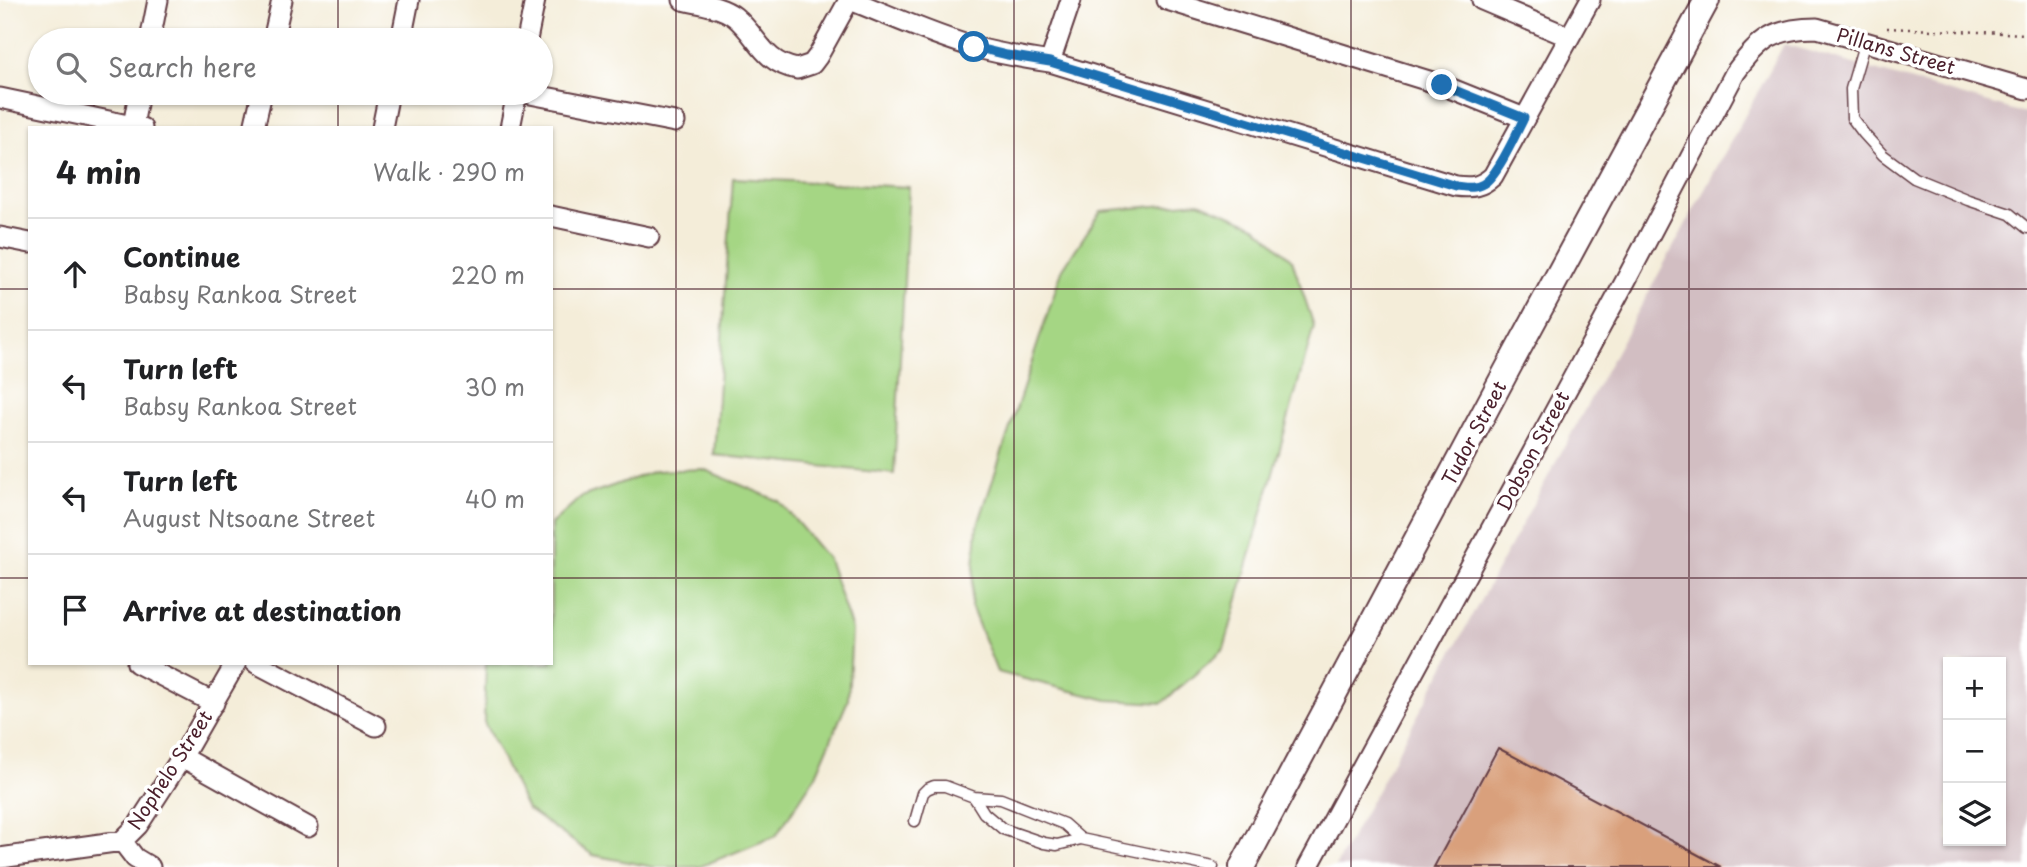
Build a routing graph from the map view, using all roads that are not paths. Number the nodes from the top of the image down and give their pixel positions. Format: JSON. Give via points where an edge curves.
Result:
{"nodes":[{"id":1,"x":158,"y":0,"type":"edge"},
{"id":2,"x":282,"y":0,"type":"edge"},
{"id":3,"x":409,"y":0,"type":"edge"},
{"id":4,"x":535,"y":0,"type":"edge"},
{"id":5,"x":683,"y":0,"type":"edge"},
{"id":6,"x":850,"y":0,"type":"edge"},
{"id":7,"x":1071,"y":0,"type":"edge"},
{"id":8,"x":1167,"y":0,"type":"edge"},
{"id":9,"x":1482,"y":0,"type":"edge"},
{"id":10,"x":1590,"y":0,"type":"edge"},
{"id":11,"x":1707,"y":0,"type":"edge"},
{"id":12,"x":152,"y":28,"type":"edge"},
{"id":13,"x":276,"y":28,"type":"edge"},
{"id":14,"x":403,"y":28,"type":"edge"},
{"id":15,"x":529,"y":28,"type":"edge"},
{"id":16,"x":1569,"y":37,"type":"junction"},
{"id":17,"x":1765,"y":40,"type":"joint"},
{"id":18,"x":1865,"y":41,"type":"junction"},
{"id":19,"x":1050,"y":62,"type":"junction"},
{"id":20,"x":2027,"y":89,"type":"edge"},
{"id":21,"x":0,"y":98,"type":"edge"},
{"id":22,"x":553,"y":98,"type":"edge"},
{"id":23,"x":28,"y":104,"type":"edge"},
{"id":24,"x":33,"y":105,"type":"edge"},
{"id":25,"x":138,"y":105,"type":"edge"},
{"id":26,"x":259,"y":105,"type":"edge"},
{"id":27,"x":387,"y":105,"type":"edge"},
{"id":28,"x":515,"y":105,"type":"edge"},
{"id":29,"x":1524,"y":118,"type":"junction"},
{"id":30,"x":675,"y":122,"type":"dead end"},
{"id":31,"x":132,"y":126,"type":"edge"},
{"id":32,"x":137,"y":126,"type":"edge"},
{"id":33,"x":254,"y":126,"type":"edge"},
{"id":34,"x":382,"y":126,"type":"edge"},
{"id":35,"x":510,"y":126,"type":"edge"},
{"id":36,"x":553,"y":216,"type":"edge"},
{"id":37,"x":2027,"y":228,"type":"edge"},
{"id":38,"x":0,"y":237,"type":"edge"},
{"id":39,"x":649,"y":237,"type":"dead end"},
{"id":40,"x":28,"y":243,"type":"edge"},
{"id":41,"x":141,"y":665,"type":"edge"},
{"id":42,"x":235,"y":665,"type":"edge"},
{"id":43,"x":261,"y":665,"type":"edge"},
{"id":44,"x":214,"y":703,"type":"junction"},
{"id":45,"x":376,"y":726,"type":"dead end"},
{"id":46,"x":182,"y":757,"type":"junction"},
{"id":47,"x":974,"y":797,"type":"junction"},
{"id":48,"x":915,"y":821,"type":"dead end"},
{"id":49,"x":308,"y":827,"type":"dead end"},
{"id":50,"x":1081,"y":839,"type":"junction"},
{"id":51,"x":122,"y":841,"type":"junction"},
{"id":52,"x":0,"y":858,"type":"edge"},
{"id":53,"x":150,"y":867,"type":"edge"},
{"id":54,"x":1213,"y":867,"type":"edge"},
{"id":55,"x":1242,"y":867,"type":"edge"},
{"id":56,"x":1308,"y":867,"type":"edge"}],
"edges":[{"from":1,"to":12,"type":"street"},
{"from":2,"to":13,"type":"street"},
{"from":3,"to":14,"type":"street"},
{"from":4,"to":15,"type":"street"},
{"from":5,"to":6,"type":"street","via":[[721,9],[735,18],[766,55],[797,69],[812,64]]},
{"from":6,"to":19,"type":"street","via":[[950,39]]},
{"from":7,"to":19,"type":"street"},
{"from":8,"to":29,"type":"street","via":[[1422,78]]},
{"from":9,"to":16,"type":"street"},
{"from":10,"to":16,"type":"street"},
{"from":11,"to":55,"type":"street","name":"Tudor Street"},
{"from":16,"to":29,"type":"street"},
{"from":17,"to":18,"type":"street","name":"Pillans Street","via":[[1789,30],[1817,28]]},
{"from":17,"to":56,"type":"street","name":"Dobson Street","via":[[1735,73]]},
{"from":18,"to":20,"type":"street","name":"Pillans Street"},
{"from":18,"to":37,"type":"lane","via":[[1852,89],[1852,118],[1864,134],[1914,178],[2010,214]]},
{"from":19,"to":29,"type":"street","via":[[1470,188],[1493,176]]},
{"from":21,"to":23,"type":"street"},
{"from":22,"to":30,"type":"street"},
{"from":24,"to":31,"type":"street"},
{"from":25,"to":32,"type":"street"},
{"from":26,"to":33,"type":"street"},
{"from":27,"to":34,"type":"street"},
{"from":28,"to":35,"type":"street"},
{"from":36,"to":39,"type":"street"},
{"from":38,"to":40,"type":"street"},
{"from":41,"to":44,"type":"street"},
{"from":42,"to":44,"type":"street","name":"Nophelo Street"},
{"from":43,"to":45,"type":"street"},
{"from":44,"to":46,"type":"street","name":"Nophelo Street"},
{"from":46,"to":49,"type":"street"},
{"from":46,"to":51,"type":"street","name":"Nophelo Street","via":[[138,825]]},
{"from":47,"to":48,"type":"lane","via":[[934,786],[923,793]]},
{"from":47,"to":50,"type":"lane","via":[[1001,799],[1064,824]]},
{"from":47,"to":50,"type":"lane","via":[[1003,829],[1044,844]]},
{"from":50,"to":54,"type":"lane"},
{"from":51,"to":52,"type":"street","name":"Nophelo Street"},
{"from":51,"to":53,"type":"street","via":[[135,859]]}]}
